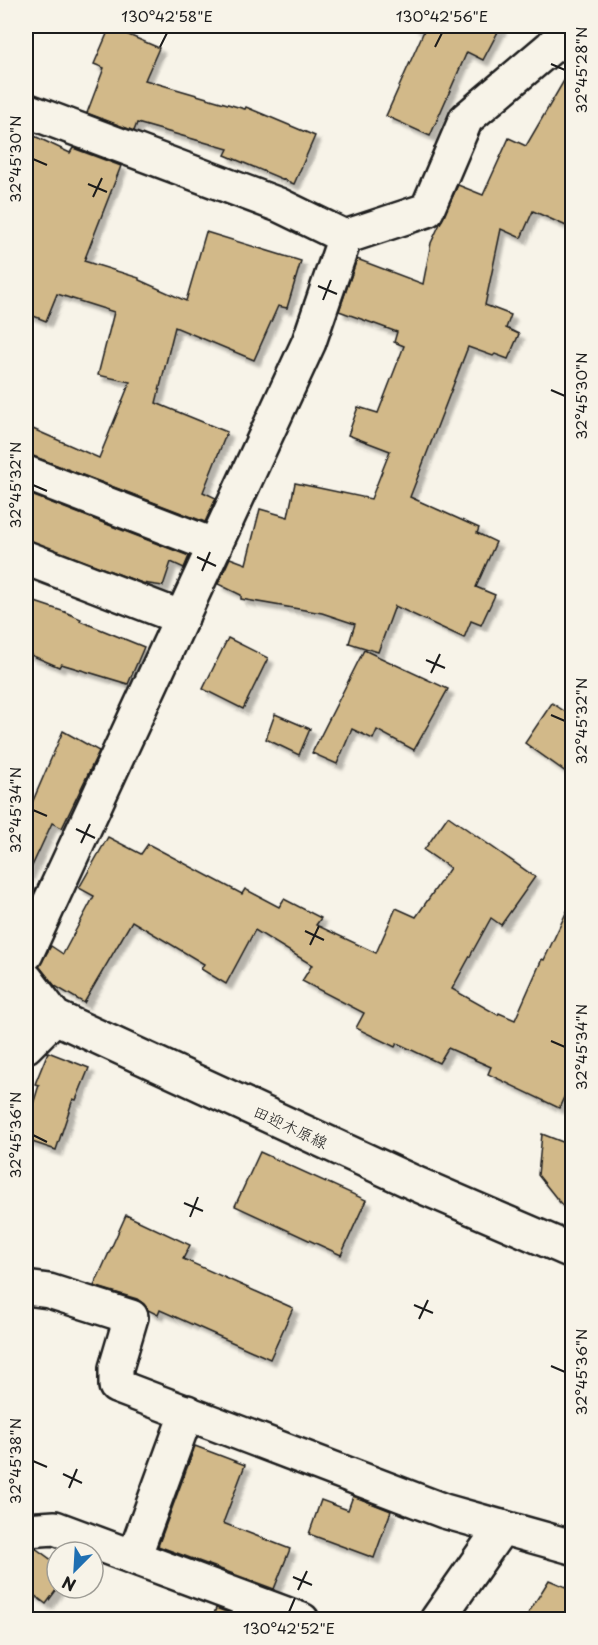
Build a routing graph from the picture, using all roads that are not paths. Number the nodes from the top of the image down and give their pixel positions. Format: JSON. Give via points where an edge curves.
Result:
{"nodes":[{"id":1,"x":572,"y":26,"type":"edge"},
{"id":2,"x":26,"y":110,"type":"edge"},
{"id":3,"x":345,"y":237,"type":"junction"},
{"id":4,"x":26,"y":473,"type":"edge"},
{"id":5,"x":215,"y":546,"type":"junction"},
{"id":6,"x":26,"y":558,"type":"edge"},
{"id":7,"x":182,"y":618,"type":"junction"},
{"id":8,"x":26,"y":954,"type":"edge"},
{"id":9,"x":26,"y":979,"type":"edge"},
{"id":10,"x":55,"y":1017,"type":"junction"},
{"id":11,"x":26,"y":1046,"type":"edge"},
{"id":12,"x":573,"y":1251,"type":"edge"},
{"id":13,"x":26,"y":1288,"type":"edge"},
{"id":14,"x":187,"y":1412,"type":"junction"},
{"id":15,"x":502,"y":1527,"type":"junction"},
{"id":16,"x":26,"y":1530,"type":"edge"},
{"id":17,"x":573,"y":1547,"type":"edge"},
{"id":18,"x":134,"y":1557,"type":"junction"},
{"id":19,"x":302,"y":1620,"type":"edge"},
{"id":20,"x":438,"y":1620,"type":"edge"}],
"edges":[{"from":1,"to":3,"type":"street","via":[[466,119],[428,210]]},
{"from":2,"to":3,"type":"street","via":[[279,205]]},
{"from":3,"to":5,"type":"street","via":[[309,342]]},
{"from":4,"to":5,"type":"street"},
{"from":5,"to":7,"type":"street"},
{"from":6,"to":7,"type":"street"},
{"from":7,"to":8,"type":"street"},
{"from":9,"to":10,"type":"street","name":"田迎木原線"},
{"from":10,"to":11,"type":"street"},
{"from":10,"to":12,"type":"street","name":"田迎木原線","via":[[419,1185]]},
{"from":13,"to":14,"type":"street","via":[[131,1317],[116,1368],[116,1386]]},
{"from":14,"to":15,"type":"street","via":[[444,1511]]},
{"from":14,"to":18,"type":"street"},
{"from":15,"to":17,"type":"street"},
{"from":15,"to":20,"type":"street"},
{"from":16,"to":18,"type":"street","via":[[55,1528]]},
{"from":18,"to":19,"type":"street"}]}
